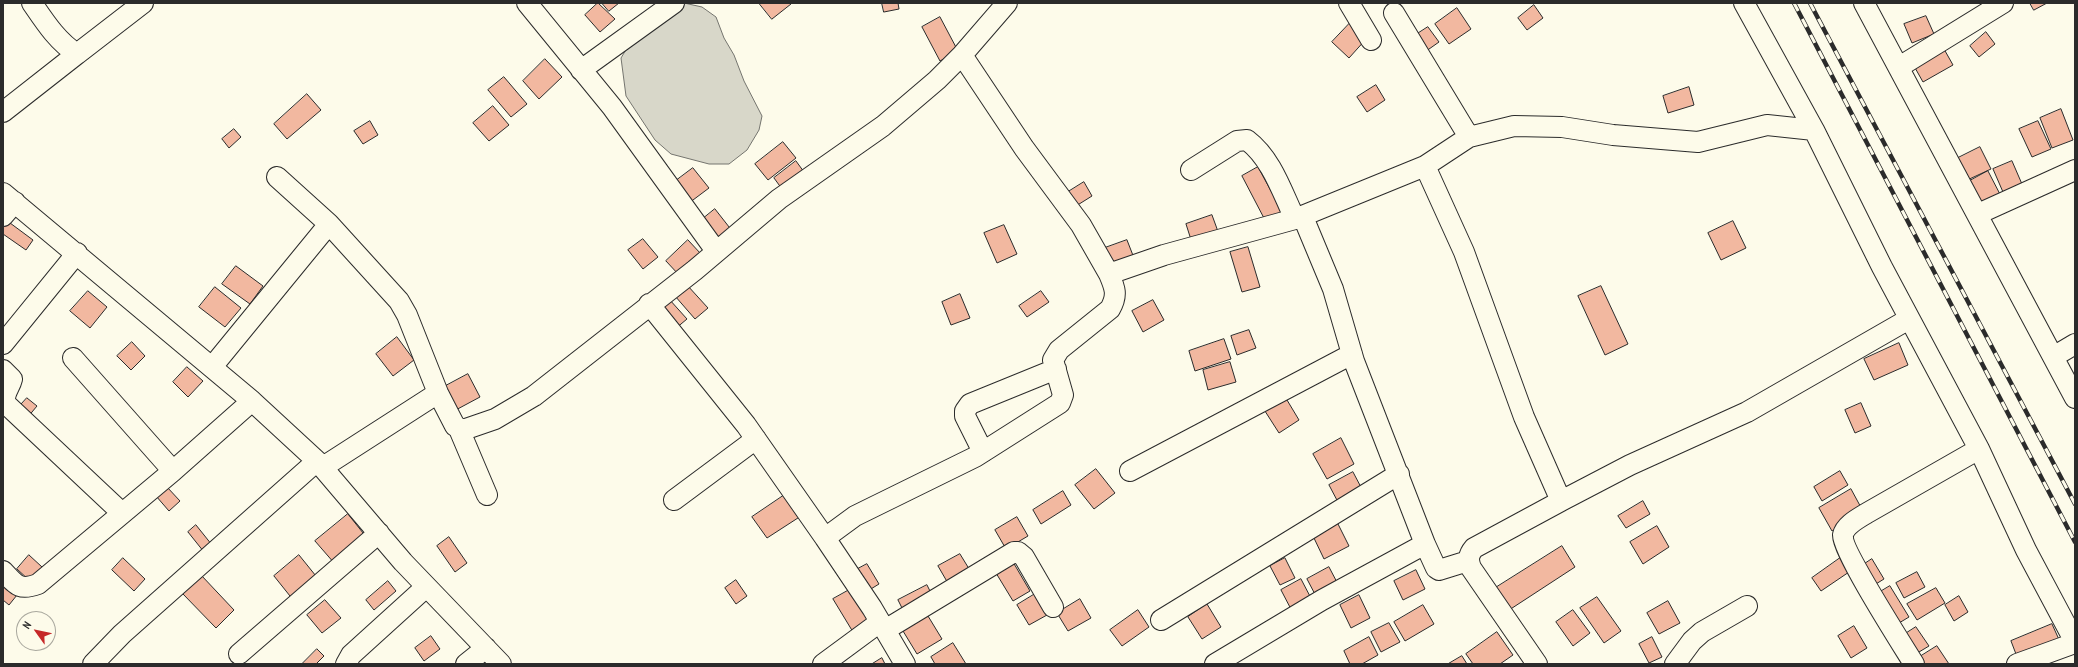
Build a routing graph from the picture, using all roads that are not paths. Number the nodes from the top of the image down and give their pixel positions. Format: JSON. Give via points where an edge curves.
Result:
{"nodes":[{"id":1,"x":32,"y":3,"type":"edge"},
{"id":2,"x":143,"y":3,"type":"edge"},
{"id":3,"x":527,"y":3,"type":"edge"},
{"id":4,"x":674,"y":3,"type":"edge"},
{"id":5,"x":1007,"y":3,"type":"edge"},
{"id":6,"x":1349,"y":3,"type":"edge"},
{"id":7,"x":1744,"y":3,"type":"edge"},
{"id":8,"x":1864,"y":3,"type":"edge"},
{"id":9,"x":2004,"y":3,"type":"edge"},
{"id":10,"x":1394,"y":13,"type":"dead end"},
{"id":11,"x":1371,"y":40,"type":"dead end"},
{"id":12,"x":77,"y":54,"type":"junction"},
{"id":13,"x":962,"y":55,"type":"junction"},
{"id":14,"x":1899,"y":67,"type":"junction"},
{"id":15,"x":581,"y":70,"type":"junction"},
{"id":16,"x":3,"y":112,"type":"edge"},
{"id":17,"x":1814,"y":130,"type":"junction"},
{"id":18,"x":1469,"y":137,"type":"junction"},
{"id":19,"x":1425,"y":166,"type":"junction"},
{"id":20,"x":1192,"y":170,"type":"dead end"},
{"id":21,"x":2075,"y":170,"type":"edge"},
{"id":22,"x":277,"y":177,"type":"dead end"},
{"id":23,"x":7,"y":204,"type":"edge"},
{"id":24,"x":1978,"y":214,"type":"junction"},
{"id":25,"x":1299,"y":218,"type":"junction"},
{"id":26,"x":329,"y":224,"type":"junction"},
{"id":27,"x":716,"y":251,"type":"junction"},
{"id":28,"x":77,"y":253,"type":"junction"},
{"id":29,"x":1109,"y":274,"type":"junction"},
{"id":30,"x":649,"y":304,"type":"junction"},
{"id":31,"x":1909,"y":319,"type":"junction"},
{"id":32,"x":3,"y":344,"type":"edge"},
{"id":33,"x":2075,"y":344,"type":"edge"},
{"id":34,"x":1352,"y":354,"type":"junction"},
{"id":35,"x":2053,"y":357,"type":"junction"},
{"id":36,"x":72,"y":358,"type":"dead end"},
{"id":37,"x":212,"y":367,"type":"junction"},
{"id":38,"x":1056,"y":369,"type":"junction"},
{"id":39,"x":3,"y":370,"type":"edge"},
{"id":40,"x":438,"y":393,"type":"junction"},
{"id":41,"x":2075,"y":398,"type":"edge"},
{"id":42,"x":252,"y":401,"type":"junction"},
{"id":43,"x":459,"y":429,"type":"junction"},
{"id":44,"x":756,"y":439,"type":"junction"},
{"id":45,"x":1979,"y":449,"type":"junction"},
{"id":46,"x":983,"y":452,"type":"junction"},
{"id":47,"x":320,"y":464,"type":"junction"},
{"id":48,"x":173,"y":471,"type":"junction"},
{"id":49,"x":1130,"y":471,"type":"dead end"},
{"id":50,"x":1399,"y":474,"type":"junction"},
{"id":51,"x":487,"y":495,"type":"dead end"},
{"id":52,"x":674,"y":500,"type":"dead end"},
{"id":53,"x":1560,"y":501,"type":"junction"},
{"id":54,"x":122,"y":513,"type":"junction"},
{"id":55,"x":379,"y":533,"type":"junction"},
{"id":56,"x":825,"y":538,"type":"junction"},
{"id":57,"x":1425,"y":544,"type":"junction"},
{"id":58,"x":1468,"y":561,"type":"junction"},
{"id":59,"x":3,"y":571,"type":"edge"},
{"id":60,"x":426,"y":587,"type":"junction"},
{"id":61,"x":1747,"y":606,"type":"dead end"},
{"id":62,"x":1053,"y":607,"type":"dead end"},
{"id":63,"x":1161,"y":620,"type":"dead end"},
{"id":64,"x":882,"y":626,"type":"junction"},
{"id":65,"x":2075,"y":643,"type":"edge"},
{"id":66,"x":486,"y":648,"type":"junction"},
{"id":67,"x":239,"y":654,"type":"dead end"},
{"id":68,"x":94,"y":664,"type":"edge"},
{"id":69,"x":346,"y":664,"type":"edge"},
{"id":70,"x":466,"y":664,"type":"edge"},
{"id":71,"x":501,"y":664,"type":"edge"},
{"id":72,"x":823,"y":664,"type":"edge"},
{"id":73,"x":905,"y":664,"type":"edge"},
{"id":74,"x":1215,"y":664,"type":"edge"},
{"id":75,"x":1537,"y":664,"type":"edge"},
{"id":76,"x":1675,"y":664,"type":"edge"},
{"id":77,"x":1914,"y":664,"type":"edge"},
{"id":78,"x":2017,"y":664,"type":"edge"}],
"edges":[{"from":1,"to":12,"type":"street","via":[[55,37]]},
{"from":2,"to":12,"type":"street"},
{"from":3,"to":15,"type":"street"},
{"from":4,"to":15,"type":"street"},
{"from":5,"to":13,"type":"street"},
{"from":6,"to":11,"type":"street"},
{"from":7,"to":17,"type":"street"},
{"from":8,"to":14,"type":"street"},
{"from":9,"to":14,"type":"street"},
{"from":10,"to":18,"type":"street"},
{"from":12,"to":16,"type":"street"},
{"from":13,"to":27,"type":"street","via":[[883,126],[779,199]]},
{"from":13,"to":29,"type":"street","via":[[1024,148],[1081,225]]},
{"from":14,"to":24,"type":"street"},
{"from":15,"to":27,"type":"street","via":[[612,107]]},
{"from":17,"to":18,"type":"street","via":[[1767,125],[1698,142],[1613,135],[1562,127],[1514,126]]},
{"from":17,"to":31,"type":"street"},
{"from":18,"to":19,"type":"street"},
{"from":19,"to":25,"type":"street"},
{"from":19,"to":53,"type":"street","via":[[1464,252],[1524,417]]},
{"from":20,"to":25,"type":"street","via":[[1237,141],[1247,140],[1262,154]]},
{"from":21,"to":24,"type":"street"},
{"from":22,"to":26,"type":"street"},
{"from":23,"to":28,"type":"street"},
{"from":24,"to":35,"type":"street"},
{"from":25,"to":29,"type":"street","via":[[1164,255]]},
{"from":25,"to":34,"type":"street","via":[[1333,289]]},
{"from":26,"to":37,"type":"street"},
{"from":26,"to":40,"type":"street","via":[[399,301]]},
{"from":27,"to":30,"type":"street"},
{"from":28,"to":32,"type":"street"},
{"from":28,"to":37,"type":"street"},
{"from":29,"to":38,"type":"street","via":[[1115,287],[1116,300],[1110,309],[1056,353]]},
{"from":30,"to":43,"type":"street","via":[[534,396],[495,419]]},
{"from":30,"to":44,"type":"street"},
{"from":31,"to":45,"type":"street"},
{"from":31,"to":53,"type":"street","via":[[1746,412],[1630,465]]},
{"from":33,"to":35,"type":"street"},
{"from":34,"to":49,"type":"street"},
{"from":34,"to":50,"type":"street"},
{"from":35,"to":41,"type":"street"},
{"from":36,"to":48,"type":"street"},
{"from":37,"to":42,"type":"street"},
{"from":38,"to":46,"type":"street","via":[[1063,395],[1060,403]]},
{"from":38,"to":46,"type":"street","via":[[966,407],[965,416]]},
{"from":39,"to":54,"type":"street","via":[[12,379],[5,394],[6,404]]},
{"from":40,"to":43,"type":"street"},
{"from":40,"to":47,"type":"street","via":[[391,425]]},
{"from":42,"to":47,"type":"street"},
{"from":42,"to":48,"type":"street"},
{"from":43,"to":51,"type":"street"},
{"from":44,"to":52,"type":"street"},
{"from":44,"to":56,"type":"street"},
{"from":45,"to":65,"type":"street","via":[[2026,550]]},
{"from":45,"to":77,"type":"street","via":[[1867,513],[1850,525],[1844,533],[1845,544],[1858,570]]},
{"from":46,"to":56,"type":"street","via":[[855,516]]},
{"from":47,"to":55,"type":"street"},
{"from":47,"to":68,"type":"street","via":[[122,634]]},
{"from":48,"to":54,"type":"street"},
{"from":50,"to":57,"type":"street"},
{"from":50,"to":63,"type":"street"},
{"from":53,"to":58,"type":"street","via":[[1474,548],[1469,554]]},
{"from":54,"to":59,"type":"street","via":[[38,584],[21,588]]},
{"from":55,"to":60,"type":"street"},
{"from":55,"to":67,"type":"street"},
{"from":56,"to":64,"type":"street"},
{"from":57,"to":58,"type":"street","via":[[1439,570]]},
{"from":57,"to":74,"type":"street","via":[[1322,600]]},
{"from":58,"to":75,"type":"street"},
{"from":60,"to":66,"type":"street"},
{"from":60,"to":69,"type":"street","via":[[352,655]]},
{"from":61,"to":76,"type":"street","via":[[1702,632]]},
{"from":62,"to":64,"type":"street","via":[[1024,557],[1014,552]]},
{"from":64,"to":72,"type":"street"},
{"from":64,"to":73,"type":"street"},
{"from":65,"to":78,"type":"street"},
{"from":66,"to":70,"type":"street"},
{"from":66,"to":71,"type":"street"}]}
